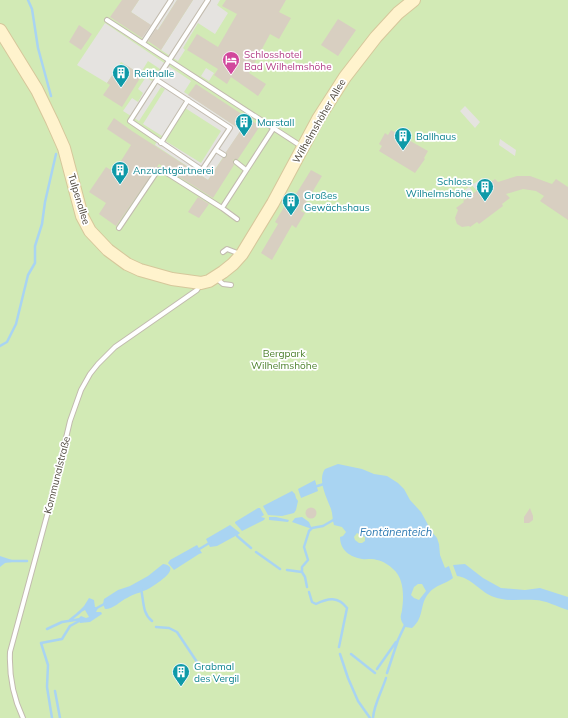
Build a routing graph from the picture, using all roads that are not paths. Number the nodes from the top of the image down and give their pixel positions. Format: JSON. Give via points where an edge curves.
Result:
{"nodes":[{"id":1,"x":171,"y":0,"type":"edge"},
{"id":2,"x":208,"y":0,"type":"edge"},
{"id":3,"x":414,"y":0,"type":"edge"},
{"id":4,"x":107,"y":20,"type":"dead end"},
{"id":5,"x":0,"y":30,"type":"edge"},
{"id":6,"x":143,"y":43,"type":"junction"},
{"id":7,"x":170,"y":61,"type":"junction"},
{"id":8,"x":157,"y":80,"type":"junction"},
{"id":9,"x":188,"y":100,"type":"junction"},
{"id":10,"x":273,"y":129,"type":"junction"},
{"id":11,"x":161,"y":143,"type":"junction"},
{"id":12,"x":302,"y":148,"type":"junction"},
{"id":13,"x":216,"y":150,"type":"junction"},
{"id":14,"x":224,"y":155,"type":"dead end"},
{"id":15,"x":236,"y":162,"type":"dead end"},
{"id":16,"x":246,"y":170,"type":"junction"},
{"id":17,"x":222,"y":208,"type":"junction"},
{"id":18,"x":237,"y":219,"type":"dead end"},
{"id":19,"x":119,"y":228,"type":"dead end"},
{"id":20,"x":223,"y":252,"type":"dead end"},
{"id":21,"x":242,"y":254,"type":"junction"},
{"id":22,"x":216,"y":278,"type":"junction"},
{"id":23,"x":201,"y":283,"type":"junction"},
{"id":24,"x":231,"y":285,"type":"dead end"},
{"id":25,"x":23,"y":718,"type":"edge"}],
"edges":[{"from":1,"to":6,"type":"lane"},
{"from":2,"to":7,"type":"lane"},
{"from":3,"to":12,"type":"main road","name":"Wilhelmshöher Allee","via":[[376,37],[344,77]]},
{"from":4,"to":6,"type":"lane"},
{"from":5,"to":23,"type":"main road","name":"Tulpenallee","via":[[37,90],[52,121],[64,148],[82,216],[90,231],[108,250],[127,264],[172,279]]},
{"from":6,"to":7,"type":"lane"},
{"from":7,"to":8,"type":"lane"},
{"from":7,"to":10,"type":"lane"},
{"from":8,"to":9,"type":"lane"},
{"from":8,"to":11,"type":"lane","via":[[130,121]]},
{"from":9,"to":11,"type":"lane"},
{"from":9,"to":13,"type":"lane","via":[[230,128]]},
{"from":10,"to":12,"type":"lane"},
{"from":10,"to":16,"type":"lane"},
{"from":11,"to":13,"type":"lane","via":[[202,170]]},
{"from":12,"to":21,"type":"main road","name":"Wilhelmshöher Allee"},
{"from":13,"to":14,"type":"lane"},
{"from":15,"to":16,"type":"lane"},
{"from":16,"to":17,"type":"lane"},
{"from":17,"to":18,"type":"lane"},
{"from":17,"to":19,"type":"lane","via":[[162,170],[158,170]]},
{"from":20,"to":21,"type":"lane","via":[[227,249]]},
{"from":21,"to":22,"type":"main road","name":"Tulpenallee"},
{"from":22,"to":23,"type":"main road","name":"Tulpenallee"},
{"from":22,"to":24,"type":"lane","via":[[223,284]]},
{"from":23,"to":25,"type":"lane","name":"Kommunalstraße","via":[[197,290],[111,351],[90,374],[81,390],[70,421],[10,652],[15,697]]}]}
